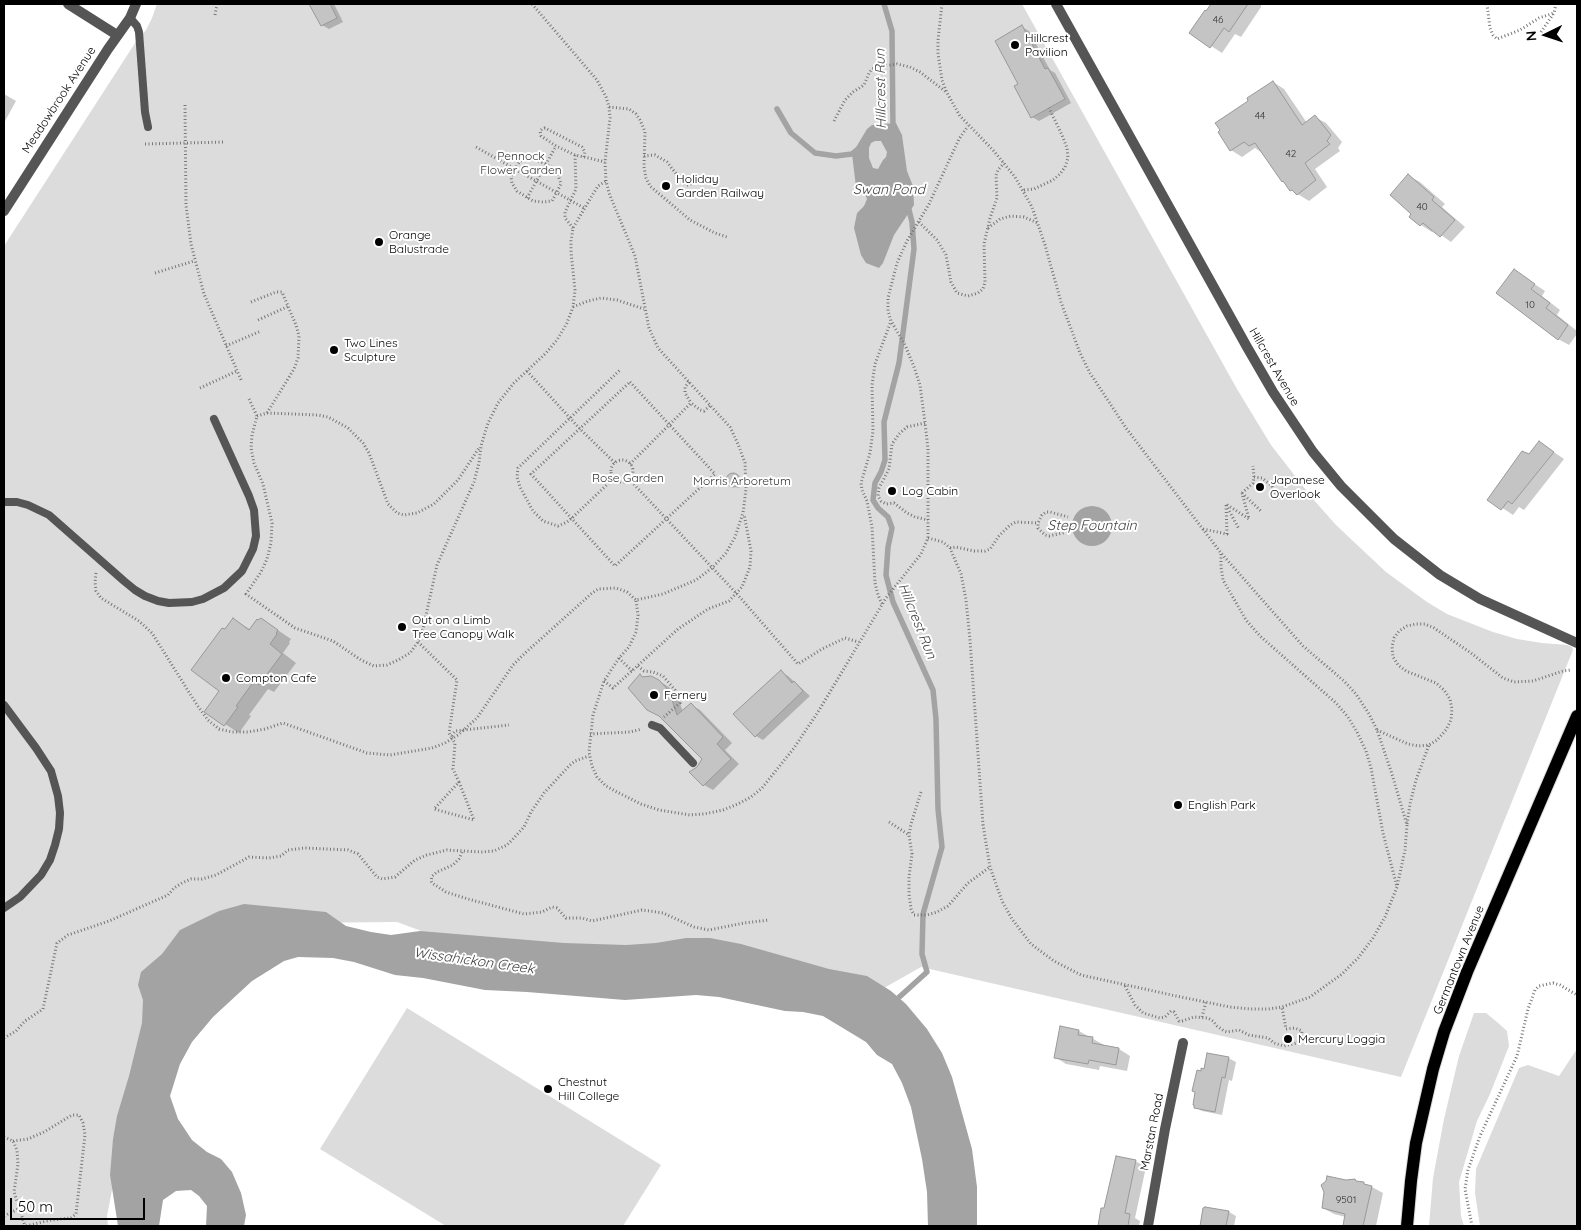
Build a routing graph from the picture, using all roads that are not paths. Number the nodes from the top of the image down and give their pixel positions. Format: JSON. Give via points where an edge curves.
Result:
{"nodes":[{"id":1,"x":68,"y":4,"type":"edge"},
{"id":2,"x":136,"y":4,"type":"edge"},
{"id":3,"x":1056,"y":4,"type":"edge"},
{"id":4,"x":130,"y":18,"type":"junction"},
{"id":5,"x":117,"y":35,"type":"junction"},
{"id":6,"x":148,"y":127,"type":"dead end"},
{"id":7,"x":4,"y":211,"type":"edge"},
{"id":8,"x":214,"y":418,"type":"dead end"},
{"id":9,"x":4,"y":502,"type":"edge"},
{"id":10,"x":1577,"y":643,"type":"edge"},
{"id":11,"x":4,"y":705,"type":"edge"},
{"id":12,"x":1577,"y":716,"type":"edge"},
{"id":13,"x":652,"y":725,"type":"road end"},
{"id":14,"x":693,"y":763,"type":"dead end"},
{"id":15,"x":4,"y":908,"type":"edge"},
{"id":16,"x":1183,"y":1043,"type":"dead end"},
{"id":17,"x":1148,"y":1226,"type":"edge"},
{"id":18,"x":1406,"y":1226,"type":"edge"}],
"edges":[{"from":1,"to":5,"type":"street"},
{"from":2,"to":4,"type":"street","name":"Meadowbrook Avenue"},
{"from":3,"to":10,"type":"street","name":"Hillcrest Avenue","via":[[1247,347],[1313,452],[1364,510],[1426,566],[1480,599]]},
{"from":4,"to":5,"type":"street","name":"Meadowbrook Avenue"},
{"from":4,"to":6,"type":"lane","via":[[139,32]]},
{"from":5,"to":7,"type":"street","name":"Meadowbrook Avenue"},
{"from":8,"to":9,"type":"lane","via":[[254,510],[256,536],[242,571],[213,594],[192,602],[158,601],[134,590],[49,515],[28,505]]},
{"from":11,"to":15,"type":"lane","via":[[51,771],[60,813],[56,845],[50,860],[20,897]]},
{"from":12,"to":18,"type":"main road","name":"Germantown Avenue","via":[[1444,1032],[1416,1143]]},
{"from":13,"to":14,"type":"lane","via":[[660,728]]},
{"from":16,"to":17,"type":"street","name":"Marstan Road"}]}
